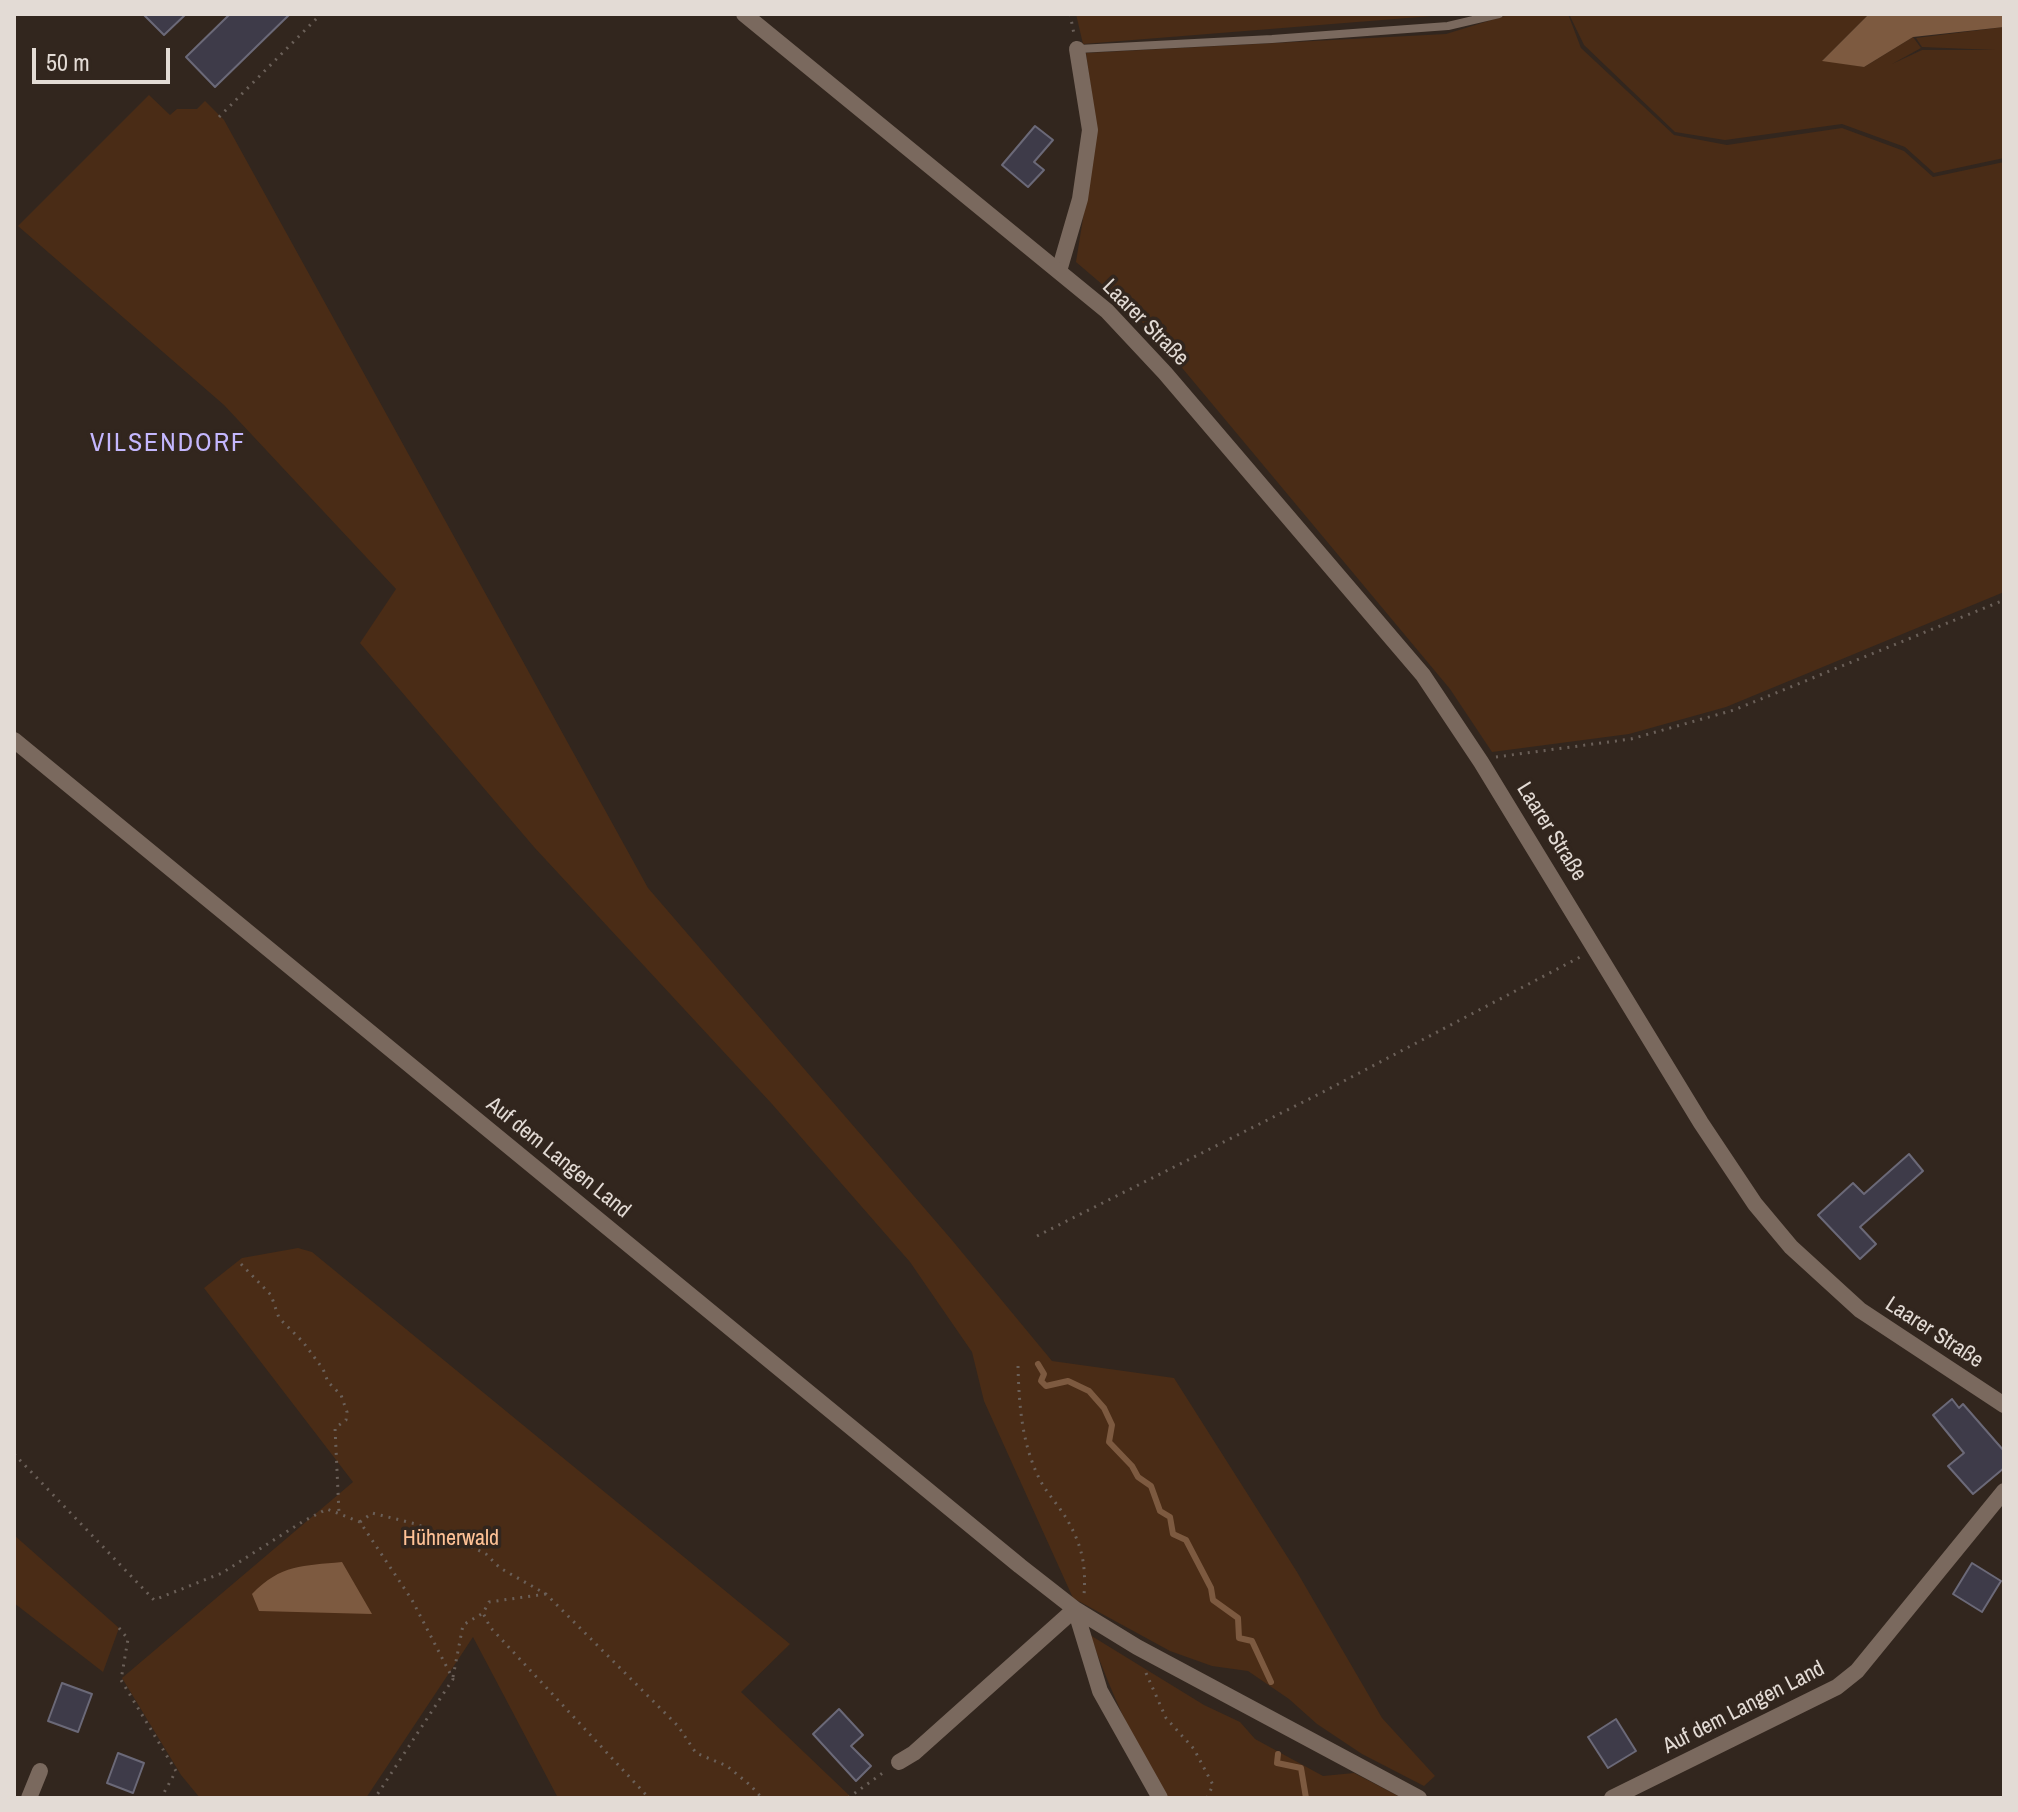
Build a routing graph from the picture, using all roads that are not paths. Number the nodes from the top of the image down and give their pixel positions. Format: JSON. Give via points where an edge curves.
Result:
{"nodes":[{"id":1,"x":744,"y":14,"type":"edge"},
{"id":2,"x":1499,"y":14,"type":"edge"},
{"id":3,"x":1077,"y":49,"type":"joint"},
{"id":4,"x":1059,"y":271,"type":"junction"},
{"id":5,"x":14,"y":740,"type":"edge"},
{"id":6,"x":2004,"y":1405,"type":"edge"},
{"id":7,"x":2004,"y":1491,"type":"edge"},
{"id":8,"x":1082,"y":1612,"type":"junction"},
{"id":9,"x":899,"y":1762,"type":"road end"},
{"id":10,"x":40,"y":1771,"type":"dead end"},
{"id":11,"x":29,"y":1798,"type":"edge"},
{"id":12,"x":1160,"y":1798,"type":"edge"},
{"id":13,"x":1419,"y":1798,"type":"edge"},
{"id":14,"x":1612,"y":1798,"type":"edge"}],
"edges":[{"from":1,"to":4,"type":"street","name":"Laarer Straße"},
{"from":2,"to":3,"type":"lane","via":[[1448,26]]},
{"from":3,"to":4,"type":"street","via":[[1090,130],[1080,199]]},
{"from":4,"to":6,"type":"street","name":"Laarer Straße","via":[[1107,311],[1175,384],[1423,675],[1755,1204],[1791,1247],[1860,1310]]},
{"from":5,"to":8,"type":"street","name":"Auf dem Langen Land"},
{"from":7,"to":14,"type":"street","name":"Auf dem Langen Land","via":[[1857,1671],[1837,1687]]},
{"from":8,"to":9,"type":"street"},
{"from":8,"to":12,"type":"street","via":[[1100,1691]]},
{"from":8,"to":13,"type":"street","name":"Auf dem Langen Land","via":[[1137,1647]]},
{"from":10,"to":11,"type":"street"}]}
